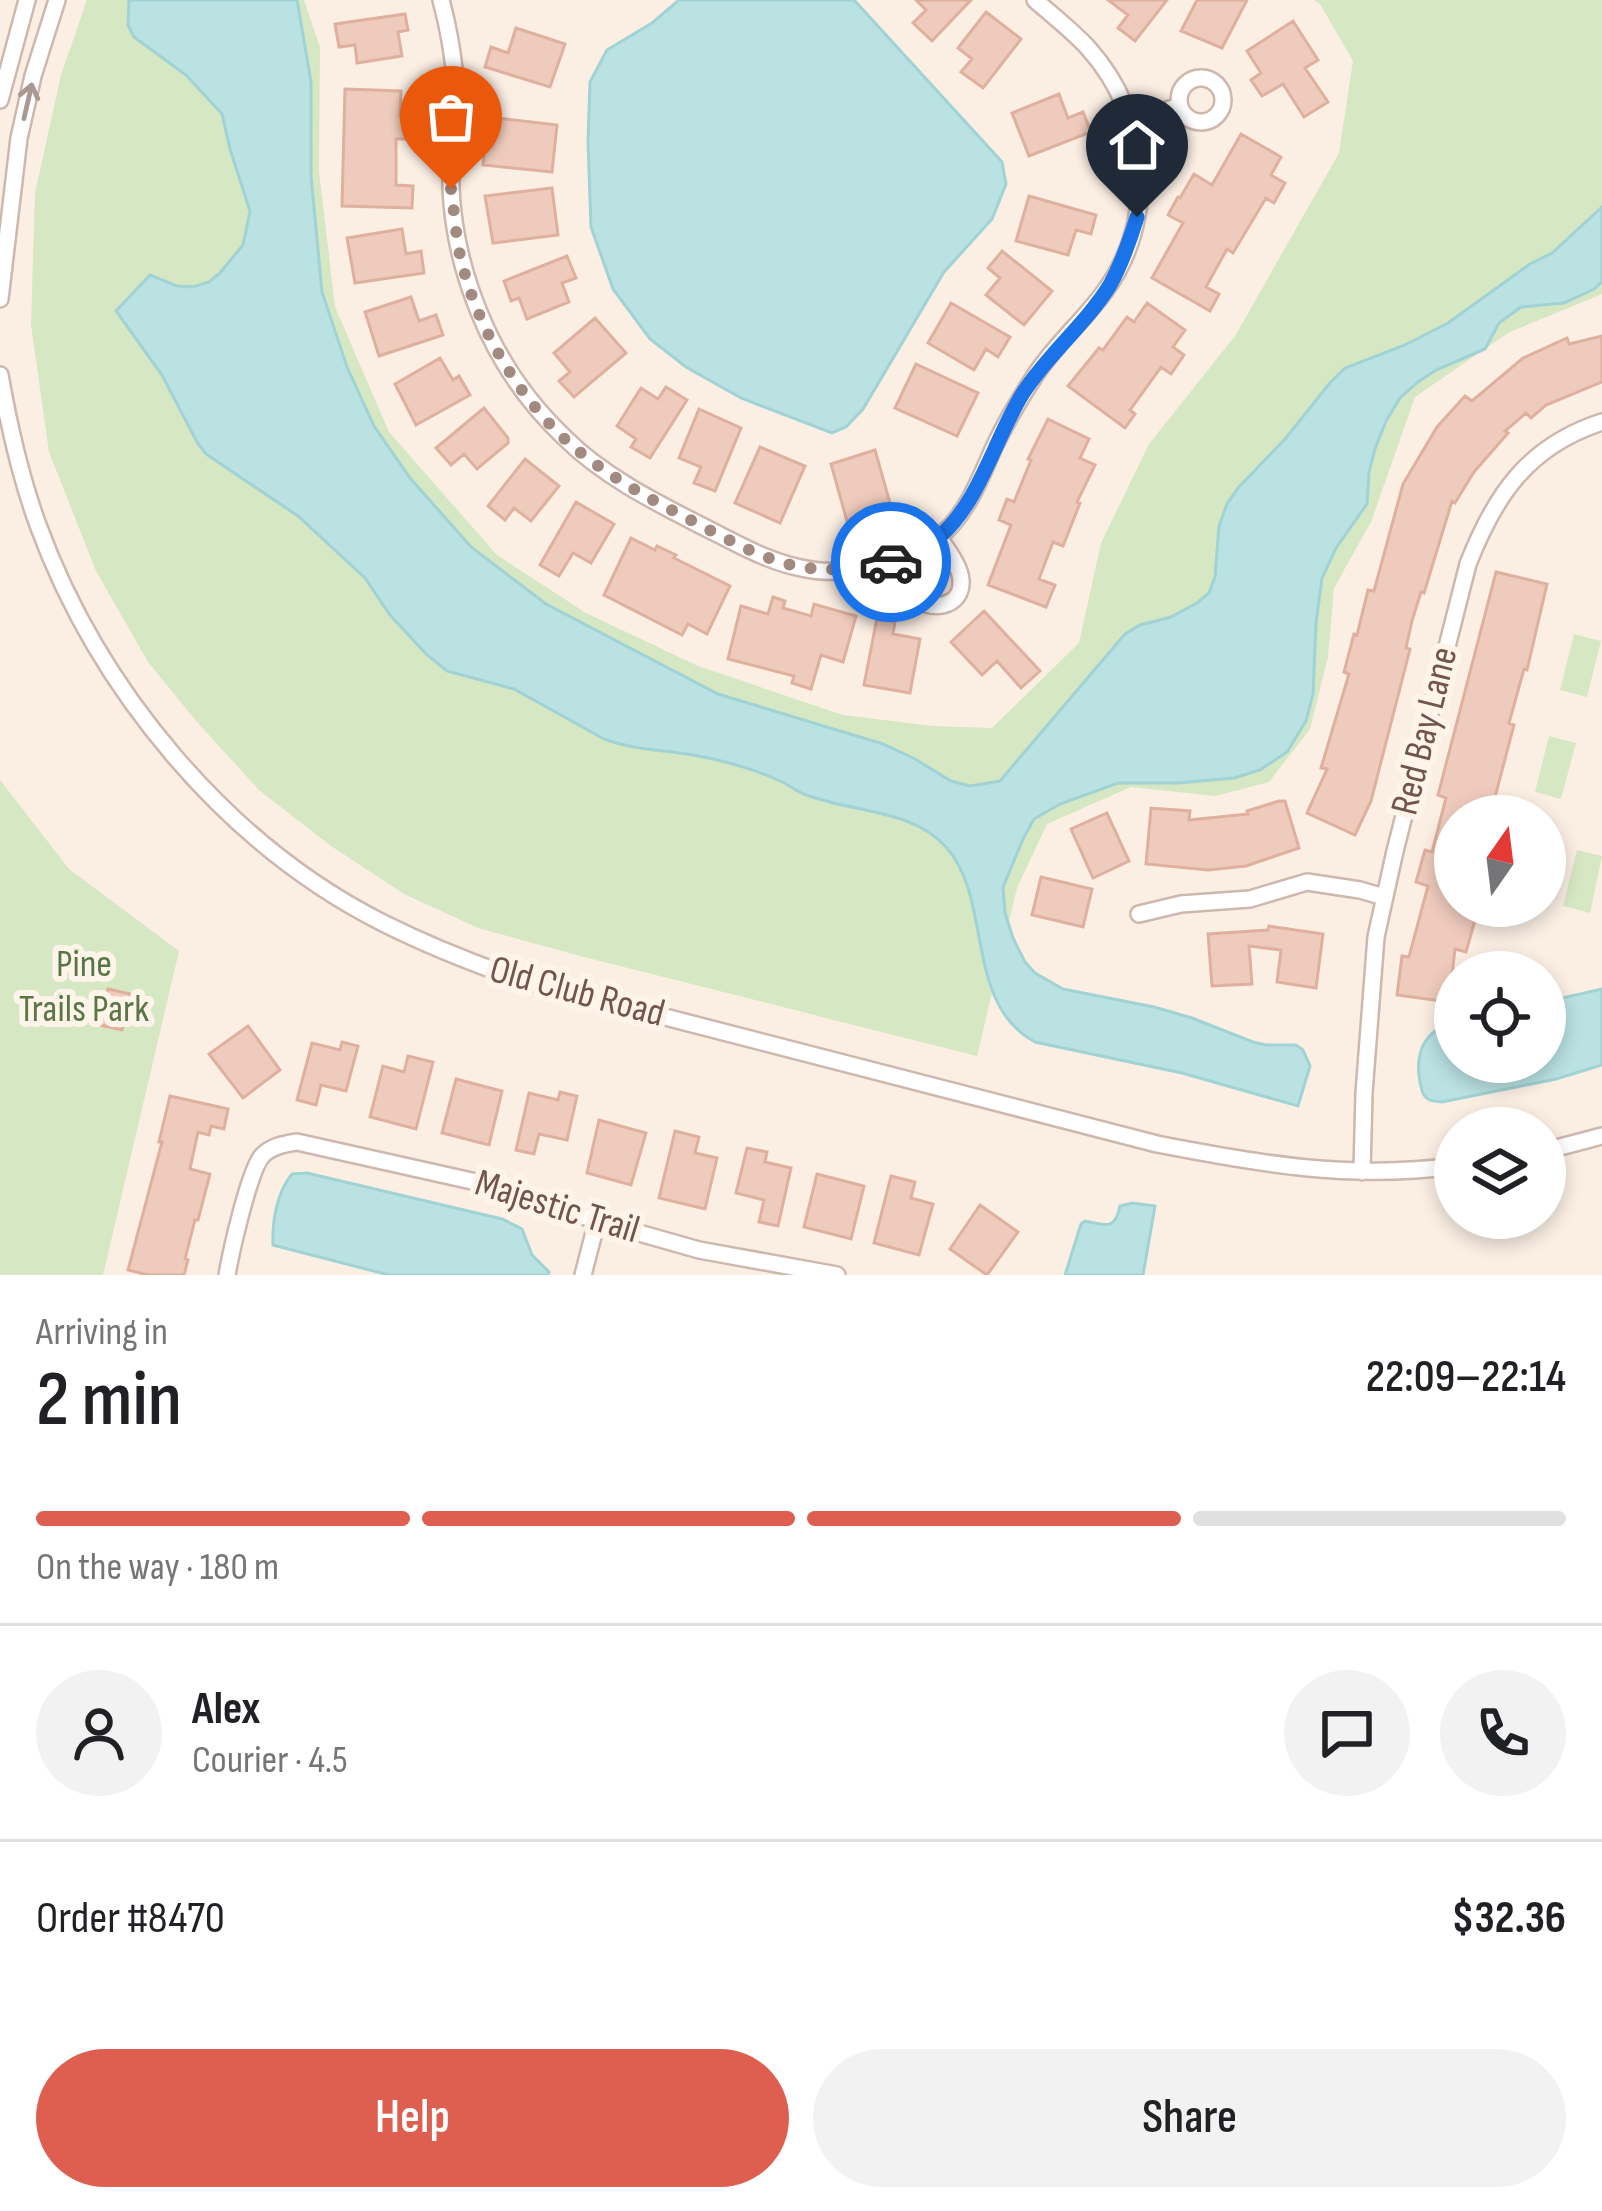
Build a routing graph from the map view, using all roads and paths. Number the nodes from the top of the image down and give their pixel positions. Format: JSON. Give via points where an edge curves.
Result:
{"nodes":[{"id":1,"x":27,"y":0,"type":"edge"},
{"id":2,"x":57,"y":0,"type":"edge"},
{"id":3,"x":441,"y":0,"type":"edge"},
{"id":4,"x":1035,"y":0,"type":"edge"},
{"id":5,"x":0,"y":100,"type":"edge"},
{"id":6,"x":1179,"y":106,"type":"dead end"},
{"id":7,"x":1132,"y":122,"type":"junction"},
{"id":8,"x":0,"y":299,"type":"edge"},
{"id":9,"x":0,"y":375,"type":"edge"},
{"id":10,"x":1602,"y":422,"type":"edge"},
{"id":11,"x":939,"y":537,"type":"junction"},
{"id":12,"x":892,"y":562,"type":"junction"},
{"id":13,"x":1384,"y":896,"type":"junction"},
{"id":14,"x":1139,"y":914,"type":"dead end"},
{"id":15,"x":1602,"y":1136,"type":"edge"},
{"id":16,"x":1566,"y":1145,"type":"edge"},
{"id":17,"x":1434,"y":1169,"type":"edge"},
{"id":18,"x":1362,"y":1172,"type":"junction"},
{"id":19,"x":597,"y":1220,"type":"junction"},
{"id":20,"x":226,"y":1275,"type":"edge"},
{"id":21,"x":583,"y":1275,"type":"edge"},
{"id":22,"x":837,"y":1275,"type":"edge"}],
"edges":[{"from":1,"to":5,"type":"street"},
{"from":8,"to":2,"type":"street","one_way":true,"via":[[19,138]]},
{"from":3,"to":12,"type":"street","via":[[455,82],[451,189],[464,271],[480,315],[534,406],[611,475],[767,558],[806,570]]},
{"from":4,"to":7,"type":"street","via":[[1088,48]]},
{"from":6,"to":7,"type":"street"},
{"from":7,"to":11,"type":"street","via":[[1141,181],[1126,253],[1021,396],[977,487]]},
{"from":9,"to":18,"type":"street","name":"Old Club Road","via":[[38,525],[109,672],[218,801],[312,879],[380,922],[518,979],[1157,1144]]},
{"from":10,"to":13,"type":"street","name":"Red Bay Lane","via":[[1529,464],[1485,521]]},
{"from":11,"to":12,"type":"street"},
{"from":11,"to":12,"type":"street","via":[[962,585],[949,603],[922,603]]},
{"from":13,"to":14,"type":"street","via":[[1307,882],[1250,899]]},
{"from":13,"to":18,"type":"street","name":"Red Bay Lane","via":[[1371,978]]},
{"from":15,"to":16,"type":"street"},
{"from":17,"to":18,"type":"street","name":"Old Club Road"},
{"from":19,"to":20,"type":"street","name":"Majestic Trail","via":[[503,1188],[297,1142],[261,1157]]},
{"from":19,"to":21,"type":"street"},
{"from":19,"to":22,"type":"street","name":"Majestic Trail","via":[[699,1250]]}]}
